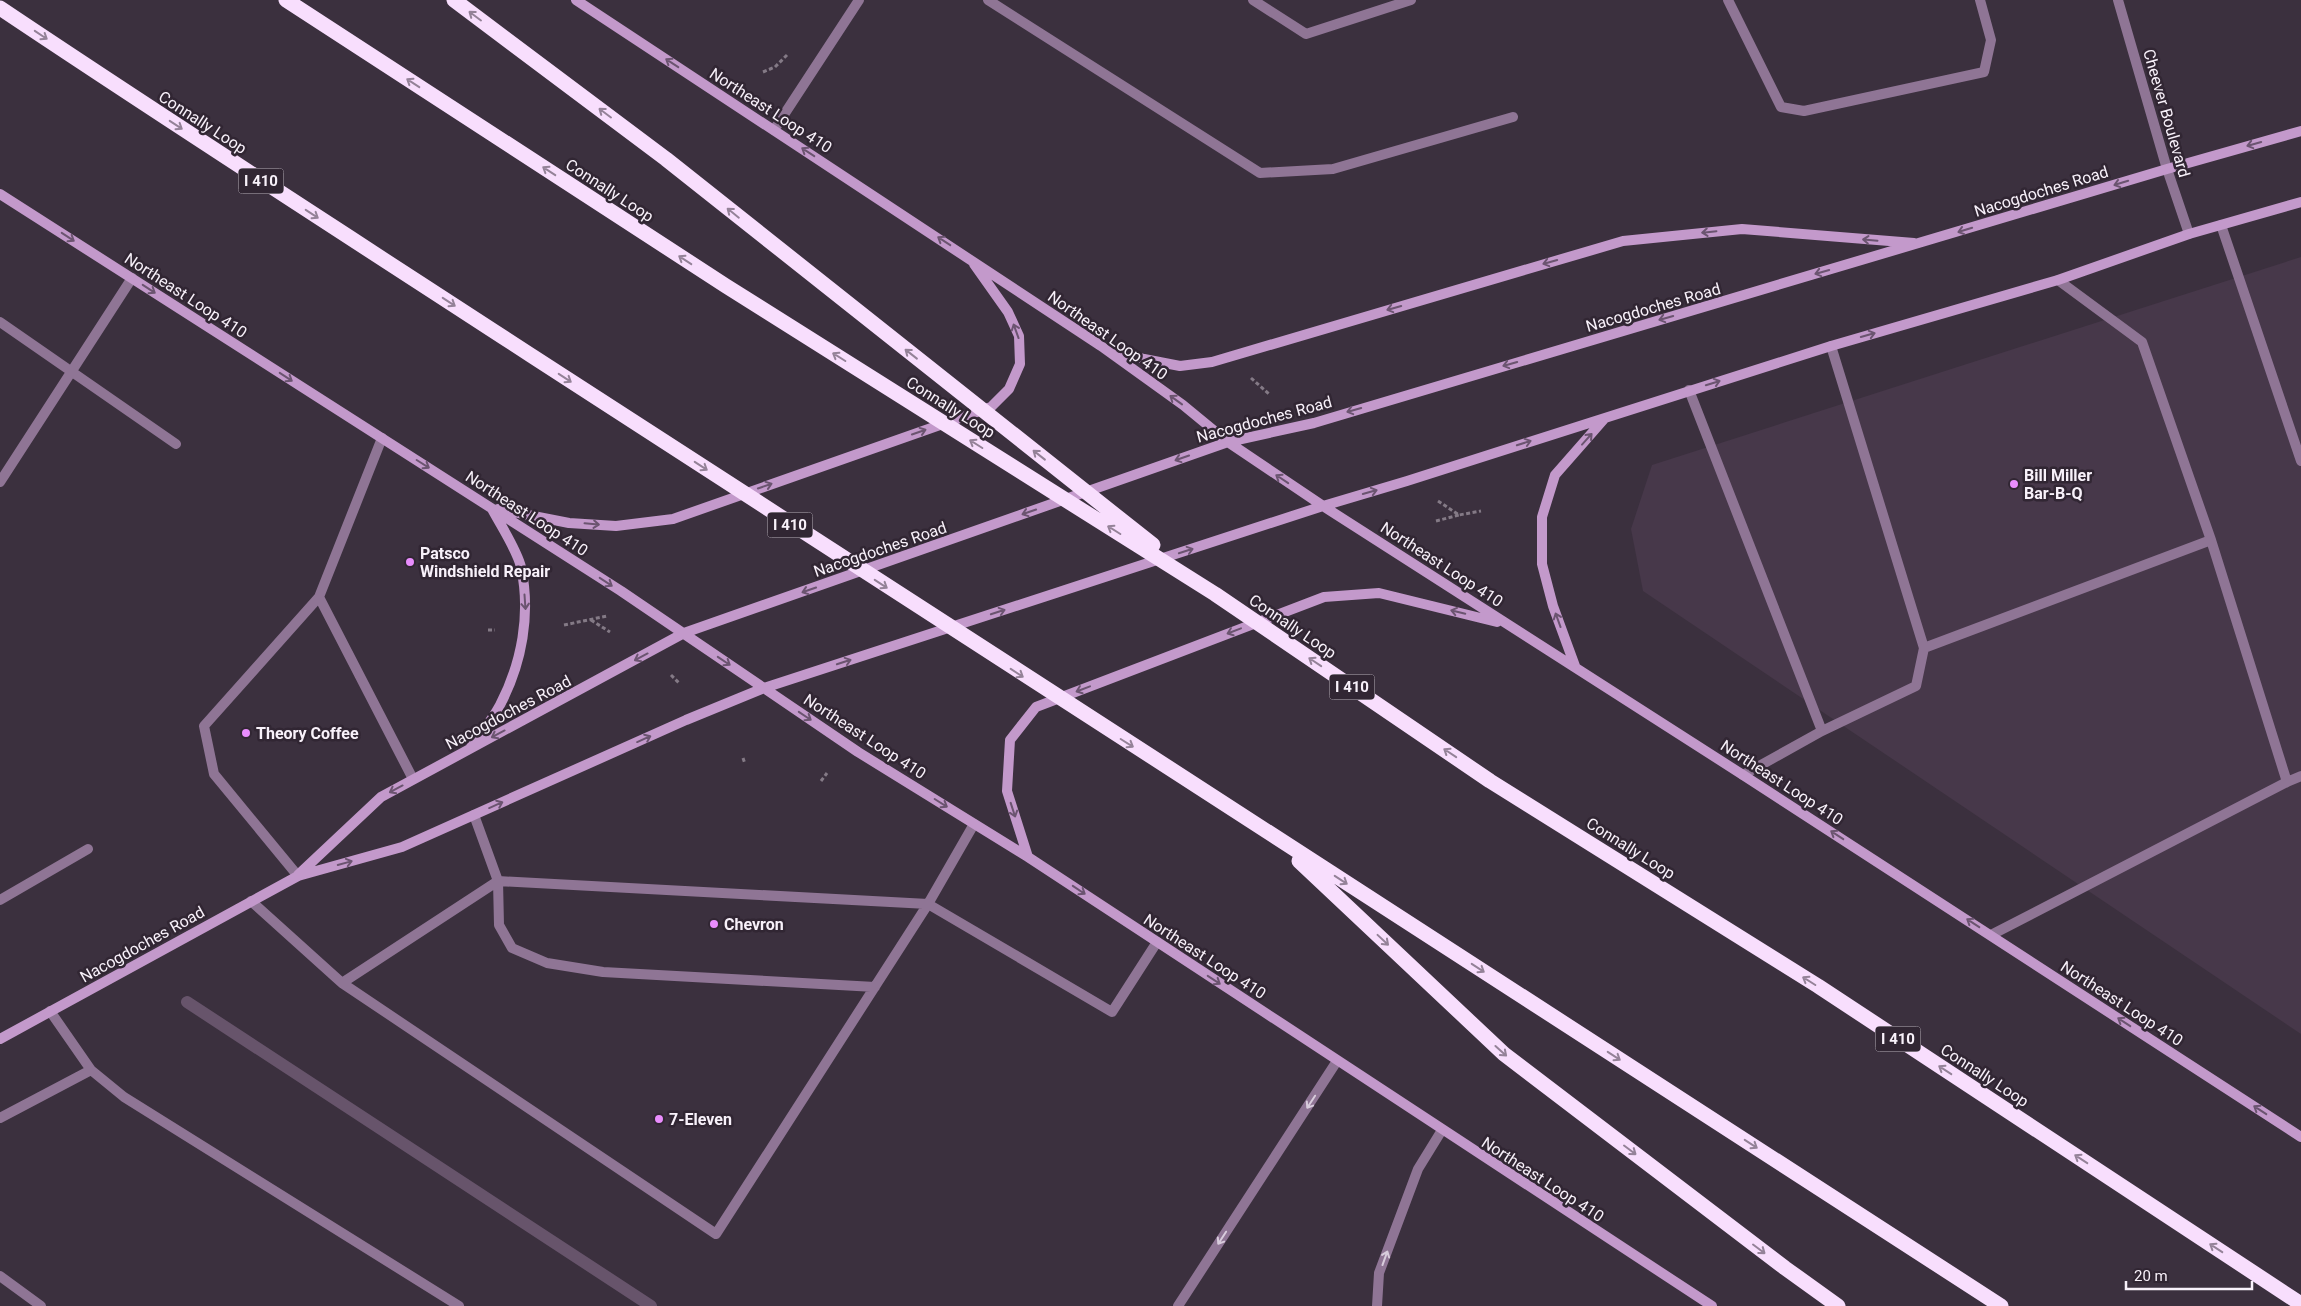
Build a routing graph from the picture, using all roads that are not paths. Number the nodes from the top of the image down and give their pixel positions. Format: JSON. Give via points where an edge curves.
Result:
{"nodes":[{"id":1,"x":286,"y":0,"type":"edge"},
{"id":2,"x":454,"y":0,"type":"edge"},
{"id":3,"x":576,"y":0,"type":"edge"},
{"id":4,"x":859,"y":0,"type":"edge"},
{"id":5,"x":988,"y":0,"type":"edge"},
{"id":6,"x":1253,"y":0,"type":"edge"},
{"id":7,"x":1411,"y":0,"type":"edge"},
{"id":8,"x":1728,"y":0,"type":"edge"},
{"id":9,"x":1980,"y":0,"type":"edge"},
{"id":10,"x":2118,"y":0,"type":"edge"},
{"id":11,"x":0,"y":8,"type":"edge"},
{"id":12,"x":1513,"y":117,"type":"dead end"},
{"id":13,"x":774,"y":130,"type":"junction"},
{"id":14,"x":2301,"y":131,"type":"edge"},
{"id":15,"x":2167,"y":169,"type":"junction"},
{"id":16,"x":0,"y":194,"type":"edge"},
{"id":17,"x":2301,"y":202,"type":"edge"},
{"id":18,"x":2221,"y":225,"type":"junction"},
{"id":19,"x":2189,"y":234,"type":"junction"},
{"id":20,"x":1919,"y":244,"type":"junction"},
{"id":21,"x":969,"y":258,"type":"junction"},
{"id":22,"x":132,"y":278,"type":"junction"},
{"id":23,"x":2058,"y":280,"type":"junction"},
{"id":24,"x":0,"y":322,"type":"edge"},
{"id":25,"x":1101,"y":346,"type":"junction"},
{"id":26,"x":1831,"y":346,"type":"junction"},
{"id":27,"x":72,"y":371,"type":"junction"},
{"id":28,"x":1689,"y":390,"type":"junction"},
{"id":29,"x":1606,"y":417,"type":"junction"},
{"id":30,"x":382,"y":438,"type":"junction"},
{"id":31,"x":1228,"y":442,"type":"junction"},
{"id":32,"x":176,"y":444,"type":"dead end"},
{"id":33,"x":2301,"y":461,"type":"edge"},
{"id":34,"x":0,"y":482,"type":"edge"},
{"id":35,"x":1323,"y":506,"type":"junction"},
{"id":36,"x":492,"y":508,"type":"junction"},
{"id":37,"x":2211,"y":540,"type":"junction"},
{"id":38,"x":1214,"y":594,"type":"junction"},
{"id":39,"x":319,"y":597,"type":"junction"},
{"id":40,"x":1506,"y":624,"type":"junction"},
{"id":41,"x":684,"y":633,"type":"junction"},
{"id":42,"x":1924,"y":648,"type":"junction"},
{"id":43,"x":1575,"y":666,"type":"junction"},
{"id":44,"x":764,"y":688,"type":"junction"},
{"id":45,"x":1822,"y":731,"type":"junction"},
{"id":46,"x":470,"y":749,"type":"junction"},
{"id":47,"x":1743,"y":775,"type":"junction"},
{"id":48,"x":2301,"y":776,"type":"edge"},
{"id":49,"x":413,"y":780,"type":"junction"},
{"id":50,"x":2287,"y":782,"type":"junction"},
{"id":51,"x":474,"y":815,"type":"junction"},
{"id":52,"x":974,"y":824,"type":"junction"},
{"id":53,"x":1271,"y":834,"type":"junction"},
{"id":54,"x":88,"y":849,"type":"dead end"},
{"id":55,"x":1028,"y":857,"type":"junction"},
{"id":56,"x":298,"y":876,"type":"junction"},
{"id":57,"x":498,"y":882,"type":"junction"},
{"id":58,"x":0,"y":900,"type":"edge"},
{"id":59,"x":251,"y":901,"type":"junction"},
{"id":60,"x":928,"y":904,"type":"junction"},
{"id":61,"x":1991,"y":935,"type":"junction"},
{"id":62,"x":1157,"y":942,"type":"junction"},
{"id":63,"x":342,"y":983,"type":"junction"},
{"id":64,"x":875,"y":987,"type":"junction"},
{"id":65,"x":50,"y":1011,"type":"junction"},
{"id":66,"x":0,"y":1039,"type":"edge"},
{"id":67,"x":1337,"y":1061,"type":"junction"},
{"id":68,"x":91,"y":1070,"type":"junction"},
{"id":69,"x":0,"y":1118,"type":"edge"},
{"id":70,"x":1442,"y":1130,"type":"junction"},
{"id":71,"x":2301,"y":1137,"type":"edge"},
{"id":72,"x":0,"y":1276,"type":"edge"},
{"id":73,"x":2301,"y":1304,"type":"edge"},
{"id":74,"x":41,"y":1306,"type":"edge"},
{"id":75,"x":458,"y":1306,"type":"edge"},
{"id":76,"x":1178,"y":1306,"type":"edge"},
{"id":77,"x":1378,"y":1306,"type":"edge"},
{"id":78,"x":1712,"y":1306,"type":"edge"},
{"id":79,"x":1838,"y":1306,"type":"edge"},
{"id":80,"x":2001,"y":1306,"type":"edge"}],
"edges":[{"from":38,"to":1,"type":"highway","name":"Connally Loop","number":"I 410","one_way":true,"via":[[726,286]]},
{"from":38,"to":2,"type":"highway","one_way":true,"via":[[666,159]]},
{"from":13,"to":3,"type":"main road","name":"Northeast Loop 410","one_way":true},
{"from":4,"to":13,"type":"street"},
{"from":5,"to":12,"type":"street","via":[[1260,173],[1332,169]]},
{"from":6,"to":7,"type":"street","via":[[1306,34]]},
{"from":8,"to":9,"type":"street","via":[[1781,107],[1804,111],[1984,72],[1991,40]]},
{"from":10,"to":15,"type":"street","name":"Cheever Boulevard"},
{"from":11,"to":53,"type":"highway","name":"Connally Loop","number":"I 410","one_way":true,"via":[[1040,688]]},
{"from":21,"to":13,"type":"main road","name":"Northeast Loop 410","one_way":true},
{"from":14,"to":15,"type":"main road","name":"Nacogdoches Road","one_way":true},
{"from":15,"to":19,"type":"street","name":"Cheever Boulevard"},
{"from":15,"to":20,"type":"main road","name":"Nacogdoches Road","one_way":true},
{"from":16,"to":22,"type":"main road","name":"Northeast Loop 410","one_way":true},
{"from":17,"to":18,"type":"main road","name":"Nacogdoches Road"},
{"from":18,"to":19,"type":"main road","name":"Nacogdoches Road"},
{"from":18,"to":33,"type":"street"},
{"from":19,"to":23,"type":"main road","name":"Nacogdoches Road"},
{"from":20,"to":25,"type":"main road","one_way":true,"via":[[1742,229],[1623,241],[1212,362],[1180,366]]},
{"from":20,"to":31,"type":"main road","name":"Nacogdoches Road","one_way":true,"via":[[1314,423]]},
{"from":21,"to":25,"type":"main road","name":"Northeast Loop 410"},
{"from":36,"to":21,"type":"main road","one_way":true,"via":[[568,522],[616,526],[673,519],[991,407],[1009,389],[1020,364],[1019,336],[1008,312]]},
{"from":22,"to":27,"type":"street"},
{"from":22,"to":30,"type":"main road","name":"Northeast Loop 410","one_way":true},
{"from":26,"to":23,"type":"main road","name":"Nacogdoches Road","one_way":true},
{"from":23,"to":37,"type":"street","via":[[2142,342]]},
{"from":24,"to":27,"type":"street"},
{"from":31,"to":25,"type":"main road","name":"Northeast Loop 410","one_way":true},
{"from":28,"to":26,"type":"main road","name":"Nacogdoches Road","one_way":true},
{"from":26,"to":42,"type":"street"},
{"from":27,"to":32,"type":"street"},
{"from":27,"to":34,"type":"street"},
{"from":28,"to":29,"type":"main road","name":"Nacogdoches Road"},
{"from":28,"to":45,"type":"street"},
{"from":35,"to":29,"type":"main road","name":"Nacogdoches Road","one_way":true},
{"from":43,"to":29,"type":"main road","one_way":true,"via":[[1542,564],[1542,517],[1555,475]]},
{"from":30,"to":36,"type":"main road","name":"Northeast Loop 410","one_way":true},
{"from":30,"to":39,"type":"street"},
{"from":35,"to":31,"type":"main road","name":"Northeast Loop 410","one_way":true},
{"from":31,"to":41,"type":"main road","name":"Nacogdoches Road","one_way":true},
{"from":35,"to":40,"type":"main road","name":"Northeast Loop 410"},
{"from":44,"to":35,"type":"main road","name":"Nacogdoches Road","one_way":true},
{"from":36,"to":41,"type":"main road","name":"Northeast Loop 410","one_way":true},
{"from":36,"to":46,"type":"main road","one_way":true,"via":[[521,566],[526,605],[524,634],[515,672],[499,707]]},
{"from":37,"to":42,"type":"street"},
{"from":37,"to":50,"type":"street"},
{"from":73,"to":38,"type":"highway","name":"Connally Loop","number":"I 410","one_way":true,"via":[[1818,986],[1490,781]]},
{"from":39,"to":49,"type":"street"},
{"from":39,"to":56,"type":"street","via":[[204,726],[214,774]]},
{"from":40,"to":43,"type":"main road","name":"Northeast Loop 410"},
{"from":40,"to":55,"type":"main road","one_way":true,"via":[[1379,594],[1324,597],[1036,707],[1010,740],[1007,791]]},
{"from":41,"to":44,"type":"main road","name":"Northeast Loop 410","one_way":true},
{"from":41,"to":46,"type":"main road","name":"Nacogdoches Road","one_way":true},
{"from":42,"to":45,"type":"street","via":[[1916,686]]},
{"from":43,"to":47,"type":"main road","name":"Northeast Loop 410"},
{"from":51,"to":44,"type":"main road","name":"Nacogdoches Road","one_way":true},
{"from":44,"to":52,"type":"main road","name":"Northeast Loop 410","one_way":true,"via":[[858,752]]},
{"from":45,"to":47,"type":"street"},
{"from":46,"to":49,"type":"main road","name":"Nacogdoches Road"},
{"from":61,"to":47,"type":"main road","name":"Northeast Loop 410","one_way":true},
{"from":48,"to":50,"type":"street"},
{"from":49,"to":56,"type":"main road","name":"Nacogdoches Road","one_way":true,"via":[[381,797]]},
{"from":50,"to":61,"type":"street"},
{"from":56,"to":51,"type":"main road","name":"Nacogdoches Road","one_way":true,"via":[[402,847]]},
{"from":51,"to":57,"type":"street"},
{"from":52,"to":55,"type":"main road","name":"Northeast Loop 410"},
{"from":52,"to":60,"type":"street"},
{"from":53,"to":79,"type":"highway","one_way":true,"via":[[1504,1054]]},
{"from":53,"to":80,"type":"highway","name":"Connally Loop","number":"I 410","one_way":true},
{"from":54,"to":58,"type":"street"},
{"from":55,"to":62,"type":"main road","name":"Northeast Loop 410","one_way":true},
{"from":56,"to":59,"type":"main road","name":"Nacogdoches Road"},
{"from":57,"to":60,"type":"street"},
{"from":57,"to":63,"type":"street"},
{"from":57,"to":64,"type":"street","via":[[499,925],[512,948],[547,963],[603,972]]},
{"from":59,"to":63,"type":"street"},
{"from":59,"to":65,"type":"main road","name":"Nacogdoches Road"},
{"from":60,"to":62,"type":"street","via":[[1112,1012]]},
{"from":60,"to":64,"type":"street"},
{"from":71,"to":61,"type":"main road","name":"Northeast Loop 410","one_way":true},
{"from":62,"to":67,"type":"main road","name":"Northeast Loop 410","one_way":true},
{"from":63,"to":64,"type":"street","via":[[716,1234]]},
{"from":65,"to":66,"type":"main road","name":"Nacogdoches Road"},
{"from":65,"to":68,"type":"street"},
{"from":67,"to":70,"type":"main road","name":"Northeast Loop 410"},
{"from":67,"to":76,"type":"street","one_way":true},
{"from":68,"to":69,"type":"street"},
{"from":68,"to":75,"type":"street","via":[[124,1097]]},
{"from":77,"to":70,"type":"street","one_way":true,"via":[[1379,1273],[1418,1168]]},
{"from":70,"to":78,"type":"main road","name":"Northeast Loop 410"},
{"from":72,"to":74,"type":"street"}]}
